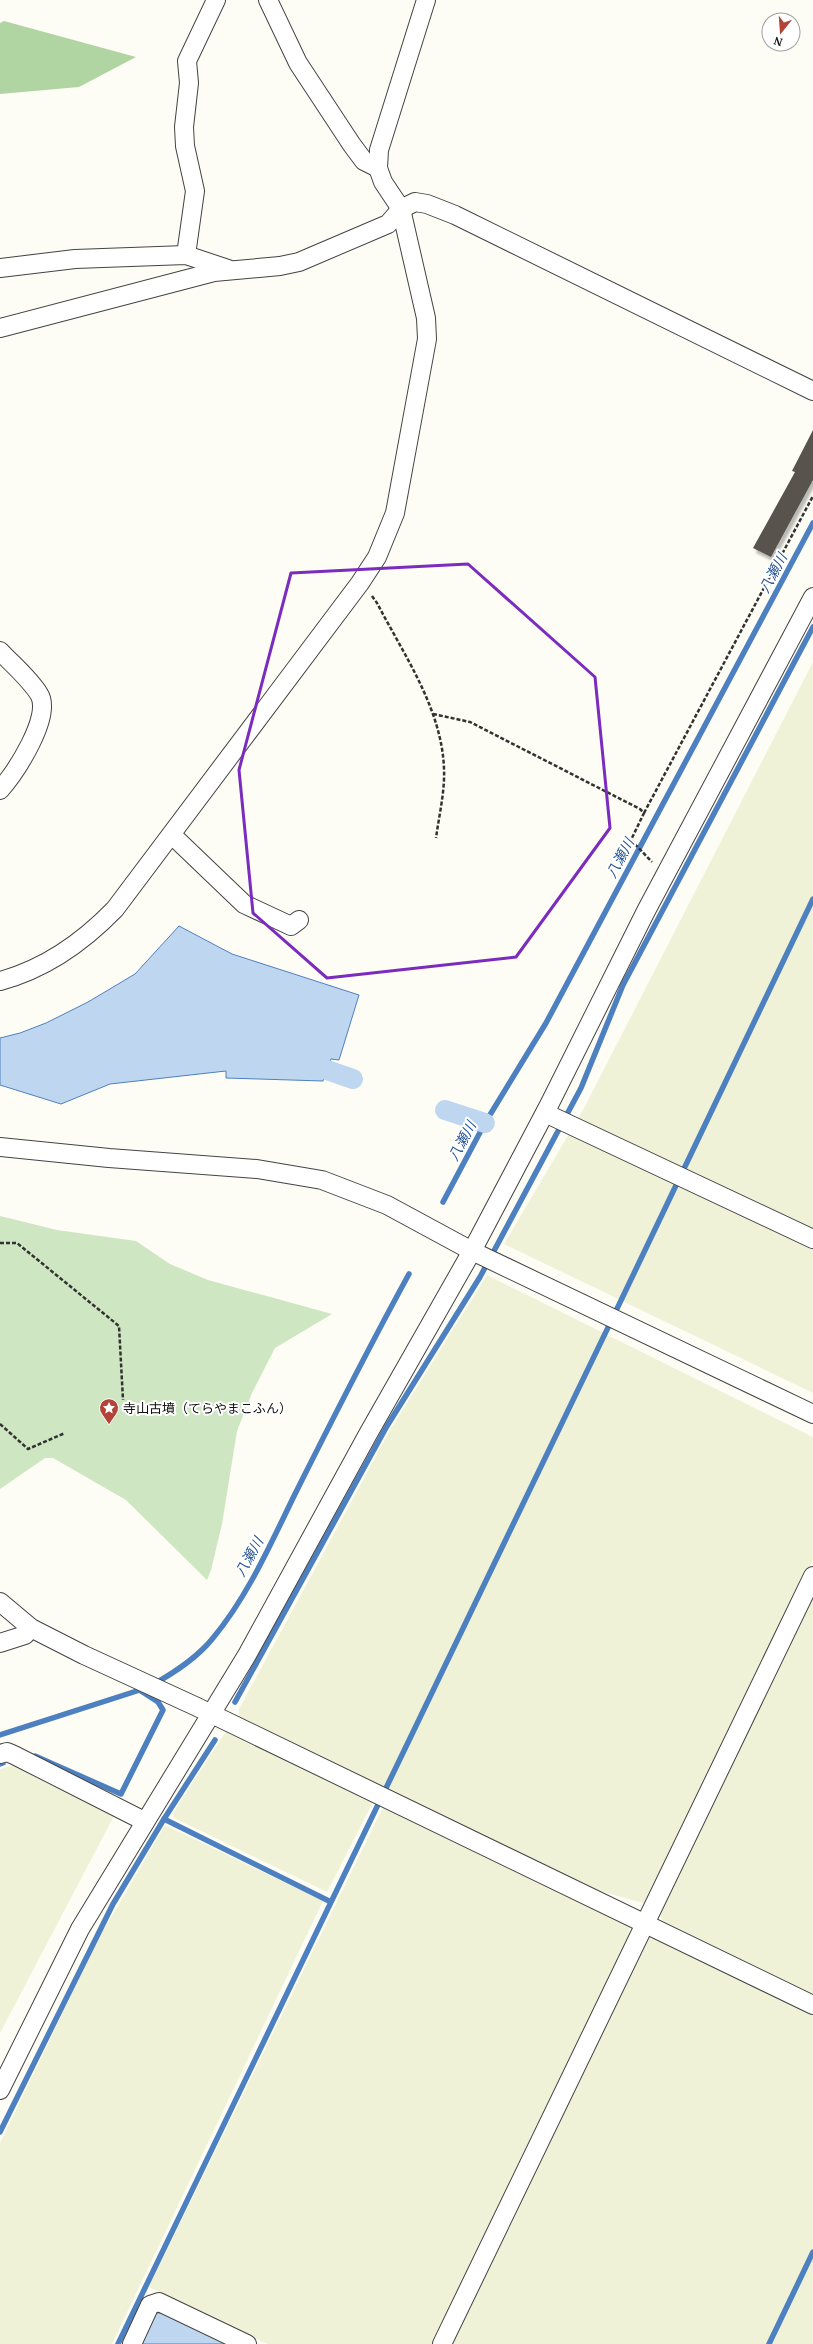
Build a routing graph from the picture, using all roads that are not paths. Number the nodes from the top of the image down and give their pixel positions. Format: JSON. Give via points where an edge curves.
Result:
{"nodes":[{"id":1,"x":216,"y":0,"type":"edge"},
{"id":2,"x":268,"y":0,"type":"edge"},
{"id":3,"x":426,"y":0,"type":"edge"},
{"id":4,"x":378,"y":168,"type":"junction"},
{"id":5,"x":401,"y":209,"type":"junction"},
{"id":6,"x":186,"y":254,"type":"junction"},
{"id":7,"x":0,"y":268,"type":"edge"},
{"id":8,"x":228,"y":269,"type":"junction"},
{"id":9,"x":0,"y":328,"type":"edge"},
{"id":10,"x":813,"y":390,"type":"edge"},
{"id":11,"x":813,"y":597,"type":"edge"},
{"id":12,"x":0,"y":651,"type":"edge"},
{"id":13,"x":0,"y":790,"type":"edge"},
{"id":14,"x":172,"y":835,"type":"junction"},
{"id":15,"x":299,"y":920,"type":"dead end"},
{"id":16,"x":0,"y":982,"type":"edge"},
{"id":17,"x":545,"y":1112,"type":"junction"},
{"id":18,"x":0,"y":1147,"type":"edge"},
{"id":19,"x":813,"y":1239,"type":"edge"},
{"id":20,"x":472,"y":1251,"type":"junction"},
{"id":21,"x":813,"y":1414,"type":"edge"},
{"id":22,"x":813,"y":1576,"type":"edge"},
{"id":23,"x":0,"y":1602,"type":"edge"},
{"id":24,"x":31,"y":1628,"type":"junction"},
{"id":25,"x":0,"y":1644,"type":"edge"},
{"id":26,"x":212,"y":1714,"type":"junction"},
{"id":27,"x":0,"y":1754,"type":"edge"},
{"id":28,"x":144,"y":1822,"type":"junction"},
{"id":29,"x":645,"y":1924,"type":"junction"},
{"id":30,"x":813,"y":2005,"type":"edge"},
{"id":31,"x":0,"y":2090,"type":"edge"},
{"id":32,"x":132,"y":2344,"type":"edge"},
{"id":33,"x":247,"y":2344,"type":"edge"},
{"id":34,"x":442,"y":2344,"type":"edge"}],
"edges":[{"from":1,"to":6,"type":"street","via":[[187,61],[189,83],[184,127],[185,146],[195,191]]},
{"from":2,"to":4,"type":"street","via":[[298,63],[364,161]]},
{"from":3,"to":4,"type":"street","via":[[379,150]]},
{"from":4,"to":5,"type":"street","via":[[383,182]]},
{"from":5,"to":8,"type":"street","via":[[388,224],[299,262],[280,266]]},
{"from":5,"to":10,"type":"street","via":[[415,202],[455,215]]},
{"from":5,"to":14,"type":"street","via":[[426,318],[427,340],[390,530],[360,583]]},
{"from":6,"to":7,"type":"street","via":[[75,259]]},
{"from":6,"to":8,"type":"street"},
{"from":8,"to":9,"type":"street"},
{"from":11,"to":17,"type":"street","via":[[646,911]]},
{"from":12,"to":13,"type":"street","via":[[40,695],[43,706],[36,733]]},
{"from":14,"to":15,"type":"street","via":[[244,904],[291,926]]},
{"from":14,"to":16,"type":"street","via":[[115,909],[98,926],[43,965]]},
{"from":17,"to":19,"type":"street"},
{"from":17,"to":20,"type":"street"},
{"from":18,"to":20,"type":"street","via":[[109,1158],[257,1168],[322,1180],[386,1205]]},
{"from":20,"to":21,"type":"street"},
{"from":20,"to":26,"type":"street"},
{"from":22,"to":29,"type":"street"},
{"from":23,"to":24,"type":"street"},
{"from":24,"to":25,"type":"street","via":[[25,1635]]},
{"from":24,"to":26,"type":"street"},
{"from":26,"to":28,"type":"street"},
{"from":26,"to":29,"type":"street"},
{"from":27,"to":28,"type":"street","via":[[7,1752],[14,1755]]},
{"from":28,"to":31,"type":"street","via":[[80,1928]]},
{"from":29,"to":30,"type":"street"},
{"from":29,"to":34,"type":"street"},
{"from":32,"to":33,"type":"street","via":[[150,2305],[159,2302]]}]}
